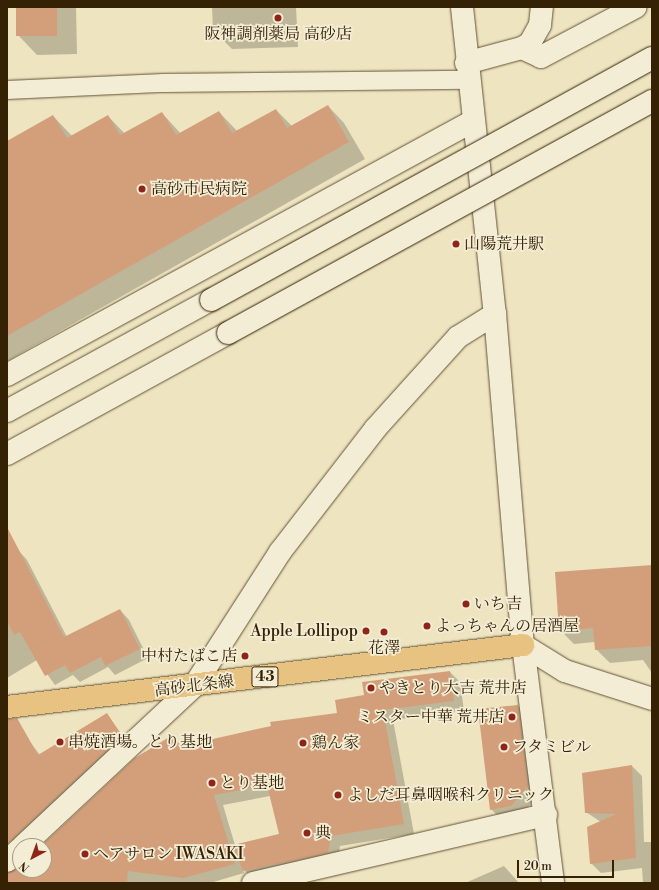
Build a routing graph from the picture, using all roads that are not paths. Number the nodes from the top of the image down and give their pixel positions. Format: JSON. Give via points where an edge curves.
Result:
{"nodes":[{"id":1,"x":462,"y":7,"type":"edge"},
{"id":2,"x":542,"y":7,"type":"edge"},
{"id":3,"x":636,"y":7,"type":"edge"},
{"id":4,"x":522,"y":48,"type":"junction"},
{"id":5,"x":652,"y":58,"type":"edge"},
{"id":6,"x":467,"y":71,"type":"junction"},
{"id":7,"x":7,"y":90,"type":"edge"},
{"id":8,"x":652,"y":101,"type":"edge"},
{"id":9,"x":473,"y":121,"type":"junction"},
{"id":10,"x":495,"y":314,"type":"junction"},
{"id":11,"x":7,"y":375,"type":"edge"},
{"id":12,"x":7,"y":411,"type":"edge"},
{"id":13,"x":7,"y":454,"type":"edge"},
{"id":14,"x":523,"y":645,"type":"junction"},
{"id":15,"x":194,"y":686,"type":"junction"},
{"id":16,"x":652,"y":699,"type":"edge"},
{"id":17,"x":7,"y":707,"type":"edge"},
{"id":18,"x":546,"y":815,"type":"junction"},
{"id":19,"x":32,"y":838,"type":"edge"},
{"id":20,"x":550,"y":876,"type":"edge"},
{"id":21,"x":253,"y":883,"type":"edge"}],
"edges":[{"from":1,"to":6,"type":"street"},
{"from":2,"to":4,"type":"street","via":[[536,37]]},
{"from":3,"to":4,"type":"street","via":[[541,57],[534,57]]},
{"from":4,"to":6,"type":"street"},
{"from":5,"to":12,"type":"street","bridge":true},
{"from":6,"to":7,"type":"lane"},
{"from":6,"to":9,"type":"street"},
{"from":8,"to":13,"type":"street","bridge":true},
{"from":9,"to":10,"type":"street"},
{"from":9,"to":11,"type":"street"},
{"from":10,"to":14,"type":"street"},
{"from":10,"to":15,"type":"street","via":[[458,337],[375,429],[280,552]]},
{"from":14,"to":15,"type":"main road","name":"高砂北条線","number":"43"},
{"from":14,"to":16,"type":"street","via":[[565,672]]},
{"from":14,"to":18,"type":"street"},
{"from":15,"to":17,"type":"main road","name":"高砂北条線","number":"43"},
{"from":15,"to":19,"type":"street"},
{"from":18,"to":20,"type":"street"},
{"from":18,"to":21,"type":"street"}]}
